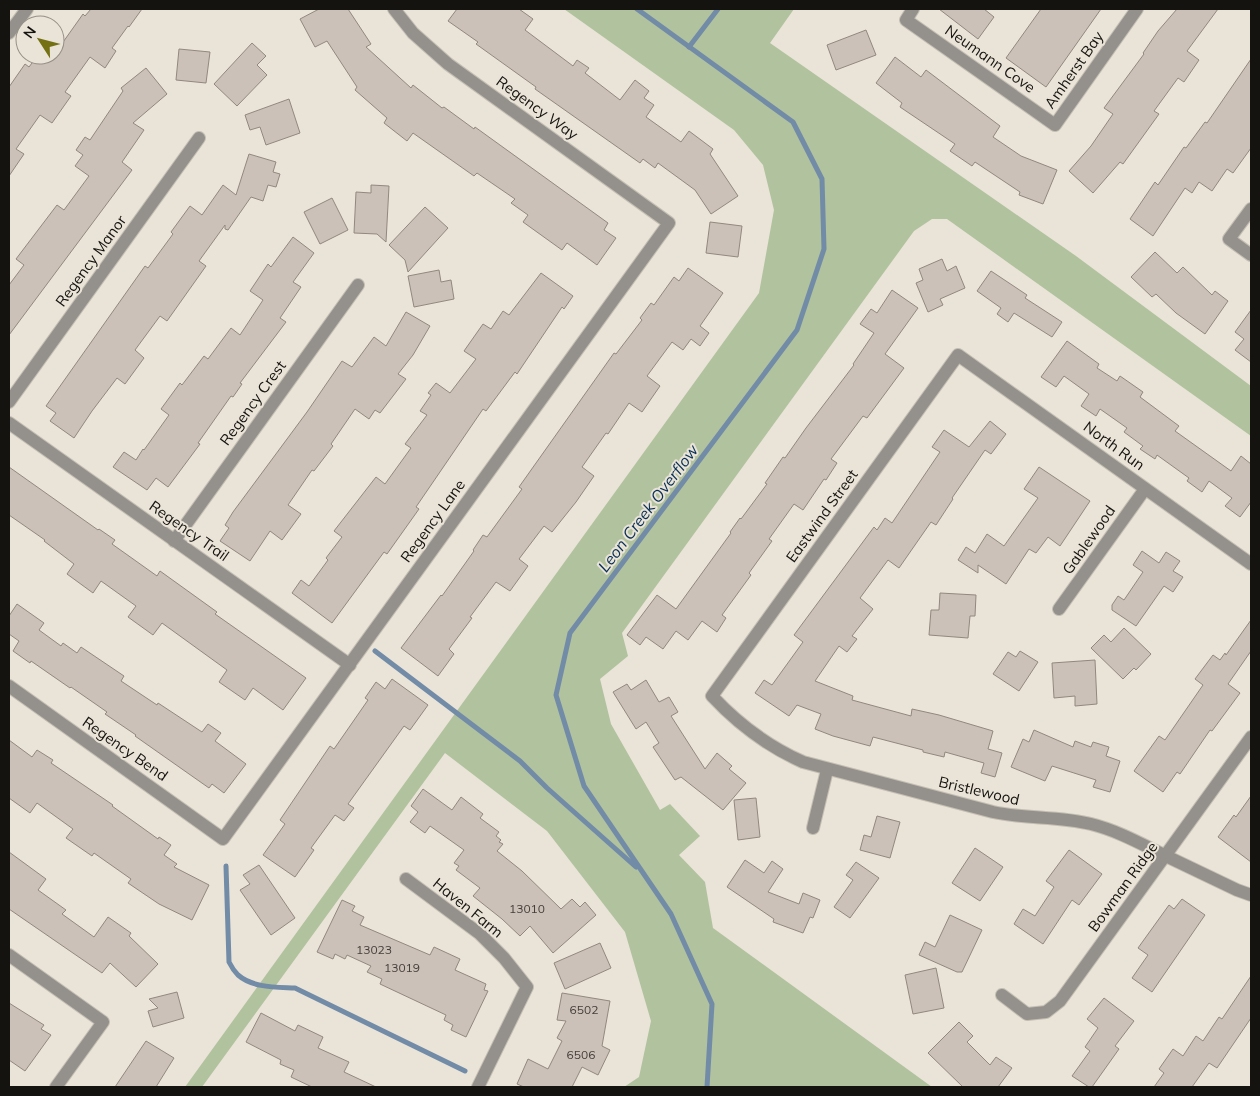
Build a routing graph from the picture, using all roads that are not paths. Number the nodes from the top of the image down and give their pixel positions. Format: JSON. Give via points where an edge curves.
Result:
{"nodes":[{"id":1,"x":27,"y":9,"type":"edge"},
{"id":2,"x":394,"y":9,"type":"edge"},
{"id":3,"x":913,"y":9,"type":"edge"},
{"id":4,"x":1137,"y":9,"type":"edge"},
{"id":5,"x":9,"y":33,"type":"edge"},
{"id":6,"x":1055,"y":125,"type":"joint"},
{"id":7,"x":199,"y":138,"type":"dead end"},
{"id":8,"x":1251,"y":209,"type":"edge"},
{"id":9,"x":669,"y":222,"type":"joint"},
{"id":10,"x":1251,"y":255,"type":"edge"},
{"id":11,"x":358,"y":286,"type":"dead end"},
{"id":12,"x":958,"y":355,"type":"joint"},
{"id":13,"x":9,"y":402,"type":"edge"},
{"id":14,"x":9,"y":424,"type":"edge"},
{"id":15,"x":1146,"y":489,"type":"junction"},
{"id":16,"x":174,"y":540,"type":"junction"},
{"id":17,"x":1251,"y":564,"type":"edge"},
{"id":18,"x":1059,"y":609,"type":"dead end"},
{"id":19,"x":350,"y":665,"type":"junction"},
{"id":20,"x":9,"y":686,"type":"edge"},
{"id":21,"x":712,"y":696,"type":"joint"},
{"id":22,"x":1251,"y":737,"type":"edge"},
{"id":23,"x":828,"y":770,"type":"junction"},
{"id":24,"x":813,"y":828,"type":"dead end"},
{"id":25,"x":223,"y":839,"type":"joint"},
{"id":26,"x":1166,"y":856,"type":"junction"},
{"id":27,"x":406,"y":879,"type":"dead end"},
{"id":28,"x":1251,"y":895,"type":"edge"},
{"id":29,"x":9,"y":955,"type":"edge"},
{"id":30,"x":1002,"y":995,"type":"dead end"},
{"id":31,"x":56,"y":1087,"type":"edge"},
{"id":32,"x":478,"y":1087,"type":"edge"}],
"edges":[{"from":1,"to":5,"type":"street"},
{"from":2,"to":9,"type":"street","name":"Regency Way","via":[[413,33],[448,64]]},
{"from":3,"to":6,"type":"street","name":"Neumann Cove","via":[[906,20]]},
{"from":4,"to":6,"type":"street","name":"Amherst Bay"},
{"from":7,"to":13,"type":"street","name":"Regency Manor"},
{"from":8,"to":10,"type":"street","via":[[1229,239]]},
{"from":9,"to":19,"type":"street","name":"Regency Lane"},
{"from":11,"to":16,"type":"street","name":"Regency Crest"},
{"from":12,"to":15,"type":"street","name":"North Run"},
{"from":12,"to":21,"type":"street","name":"Eastwind Street"},
{"from":14,"to":16,"type":"street","name":"Regency Trail"},
{"from":15,"to":17,"type":"street","name":"North Run"},
{"from":15,"to":18,"type":"street","name":"Gablewood"},
{"from":16,"to":19,"type":"street","name":"Regency Trail"},
{"from":19,"to":25,"type":"street","name":"Regency Lane"},
{"from":20,"to":25,"type":"street","name":"Regency Bend"},
{"from":21,"to":23,"type":"street","name":"Bristlewood","via":[[739,724],[763,742],[796,759]]},
{"from":22,"to":26,"type":"street","name":"Bowman Ridge"},
{"from":23,"to":24,"type":"street"},
{"from":23,"to":26,"type":"street","name":"Bristlewood","via":[[1015,817],[1089,824],[1132,838]]},
{"from":26,"to":28,"type":"street","name":"Bristlewood"},
{"from":26,"to":30,"type":"street","name":"Bowman Ridge","via":[[1060,1001],[1046,1012],[1027,1014]]},
{"from":27,"to":32,"type":"street","name":"Haven Farm","via":[[480,934],[527,987]]},
{"from":29,"to":31,"type":"street","via":[[103,1022]]}]}
